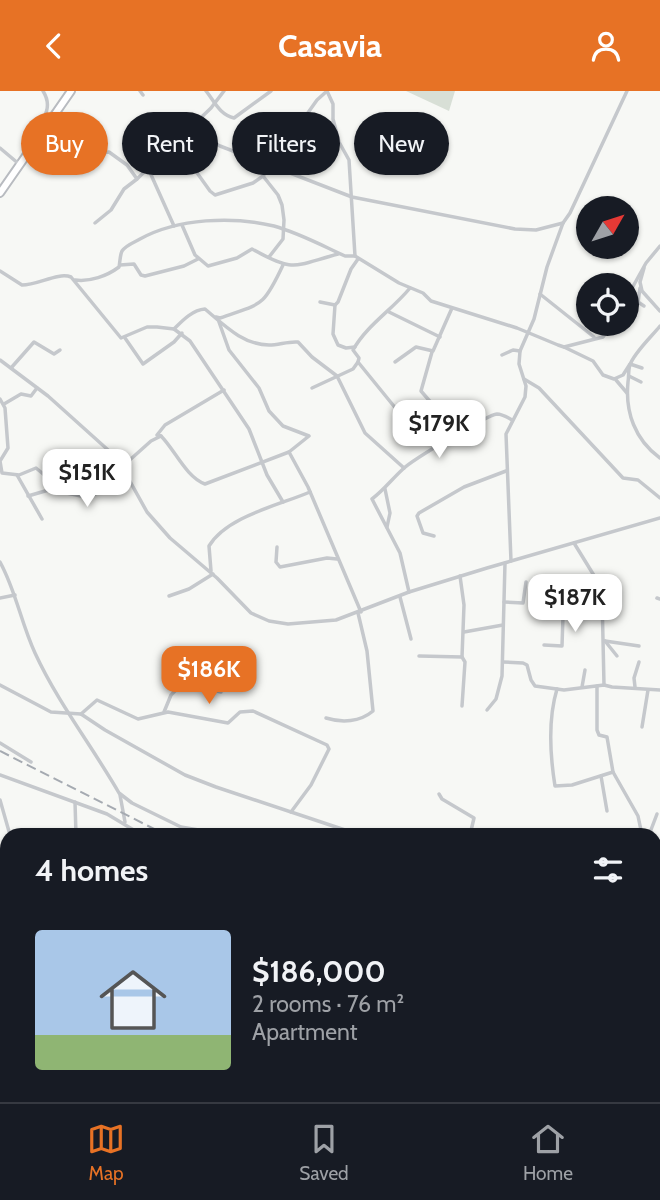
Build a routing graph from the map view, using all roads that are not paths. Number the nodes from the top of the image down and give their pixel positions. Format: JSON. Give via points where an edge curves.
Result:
{"nodes":[{"id":1,"x":43,"y":91,"type":"edge"},
{"id":2,"x":71,"y":91,"type":"edge"},
{"id":3,"x":206,"y":91,"type":"edge"},
{"id":4,"x":224,"y":91,"type":"edge"},
{"id":5,"x":271,"y":91,"type":"edge"},
{"id":6,"x":327,"y":91,"type":"edge"},
{"id":7,"x":628,"y":91,"type":"edge"},
{"id":8,"x":212,"y":103,"type":"junction"},
{"id":9,"x":46,"y":112,"type":"edge"},
{"id":10,"x":56,"y":112,"type":"edge"},
{"id":11,"x":206,"y":112,"type":"edge"},
{"id":12,"x":308,"y":112,"type":"edge"},
{"id":13,"x":0,"y":148,"type":"edge"},
{"id":14,"x":108,"y":152,"type":"edge"},
{"id":15,"x":21,"y":161,"type":"edge"},
{"id":16,"x":19,"y":164,"type":"junction"},
{"id":17,"x":141,"y":175,"type":"edge"},
{"id":18,"x":151,"y":175,"type":"edge"},
{"id":19,"x":198,"y":175,"type":"edge"},
{"id":20,"x":294,"y":175,"type":"edge"},
{"id":21,"x":263,"y":176,"type":"joint"},
{"id":22,"x":137,"y":179,"type":"junction"},
{"id":23,"x":0,"y":193,"type":"edge"},
{"id":24,"x":352,"y":197,"type":"junction"},
{"id":25,"x":562,"y":222,"type":"junction"},
{"id":26,"x":95,"y":223,"type":"dead end"},
{"id":27,"x":182,"y":225,"type":"junction"},
{"id":28,"x":174,"y":226,"type":"junction"},
{"id":29,"x":284,"y":229,"type":"junction"},
{"id":30,"x":660,"y":246,"type":"edge"},
{"id":31,"x":340,"y":253,"type":"junction"},
{"id":32,"x":269,"y":258,"type":"junction"},
{"id":33,"x":357,"y":258,"type":"junction"},
{"id":34,"x":198,"y":259,"type":"junction"},
{"id":35,"x":120,"y":265,"type":"junction"},
{"id":36,"x":283,"y":265,"type":"junction"},
{"id":37,"x":644,"y":267,"type":"junction"},
{"id":38,"x":0,"y":271,"type":"edge"},
{"id":39,"x":639,"y":276,"type":"edge"},
{"id":40,"x":75,"y":280,"type":"junction"},
{"id":41,"x":640,"y":282,"type":"junction"},
{"id":42,"x":410,"y":288,"type":"junction"},
{"id":43,"x":540,"y":294,"type":"junction"},
{"id":44,"x":320,"y":302,"type":"dead end"},
{"id":45,"x":335,"y":305,"type":"junction"},
{"id":46,"x":644,"y":306,"type":"dead end"},
{"id":47,"x":452,"y":307,"type":"junction"},
{"id":48,"x":660,"y":311,"type":"edge"},
{"id":49,"x":389,"y":312,"type":"junction"},
{"id":50,"x":213,"y":317,"type":"junction"},
{"id":51,"x":219,"y":322,"type":"junction"},
{"id":52,"x":660,"y":326,"type":"edge"},
{"id":53,"x":174,"y":330,"type":"junction"},
{"id":54,"x":182,"y":333,"type":"junction"},
{"id":55,"x":528,"y":333,"type":"junction"},
{"id":56,"x":604,"y":336,"type":"edge"},
{"id":57,"x":440,"y":337,"type":"junction"},
{"id":58,"x":596,"y":337,"type":"junction"},
{"id":59,"x":125,"y":338,"type":"junction"},
{"id":60,"x":355,"y":347,"type":"junction"},
{"id":61,"x":564,"y":347,"type":"junction"},
{"id":62,"x":60,"y":350,"type":"dead end"},
{"id":63,"x":520,"y":351,"type":"junction"},
{"id":64,"x":432,"y":352,"type":"junction"},
{"id":65,"x":502,"y":355,"type":"dead end"},
{"id":66,"x":0,"y":360,"type":"edge"},
{"id":67,"x":358,"y":362,"type":"junction"},
{"id":68,"x":395,"y":362,"type":"dead end"},
{"id":69,"x":630,"y":364,"type":"junction"},
{"id":70,"x":11,"y":368,"type":"junction"},
{"id":71,"x":642,"y":368,"type":"dead end"},
{"id":72,"x":337,"y":376,"type":"junction"},
{"id":73,"x":629,"y":376,"type":"junction"},
{"id":74,"x":524,"y":379,"type":"junction"},
{"id":75,"x":614,"y":379,"type":"junction"},
{"id":76,"x":641,"y":382,"type":"dead end"},
{"id":77,"x":38,"y":387,"type":"junction"},
{"id":78,"x":312,"y":388,"type":"dead end"},
{"id":79,"x":224,"y":390,"type":"junction"},
{"id":80,"x":627,"y":393,"type":"junction"},
{"id":81,"x":0,"y":399,"type":"edge"},
{"id":82,"x":4,"y":404,"type":"junction"},
{"id":83,"x":397,"y":410,"type":"dead end"},
{"id":84,"x":512,"y":419,"type":"junction"},
{"id":85,"x":458,"y":434,"type":"junction"},
{"id":86,"x":158,"y":437,"type":"junction"},
{"id":87,"x":289,"y":452,"type":"junction"},
{"id":88,"x":660,"y":458,"type":"edge"},
{"id":89,"x":262,"y":462,"type":"junction"},
{"id":90,"x":122,"y":466,"type":"junction"},
{"id":91,"x":404,"y":468,"type":"junction"},
{"id":92,"x":506,"y":471,"type":"junction"},
{"id":93,"x":17,"y":475,"type":"junction"},
{"id":94,"x":52,"y":489,"type":"junction"},
{"id":95,"x":385,"y":489,"type":"junction"},
{"id":96,"x":310,"y":492,"type":"junction"},
{"id":97,"x":28,"y":496,"type":"junction"},
{"id":98,"x":660,"y":498,"type":"edge"},
{"id":99,"x":283,"y":502,"type":"junction"},
{"id":100,"x":660,"y":518,"type":"edge"},
{"id":101,"x":42,"y":519,"type":"dead end"},
{"id":102,"x":387,"y":527,"type":"junction"},
{"id":103,"x":433,"y":536,"type":"dead end"},
{"id":104,"x":574,"y":543,"type":"junction"},
{"id":105,"x":276,"y":547,"type":"dead end"},
{"id":106,"x":337,"y":559,"type":"junction"},
{"id":107,"x":511,"y":561,"type":"junction"},
{"id":108,"x":0,"y":562,"type":"edge"},
{"id":109,"x":505,"y":563,"type":"junction"},
{"id":110,"x":212,"y":574,"type":"junction"},
{"id":111,"x":460,"y":576,"type":"junction"},
{"id":112,"x":526,"y":582,"type":"dead end"},
{"id":113,"x":552,"y":590,"type":"dead end"},
{"id":114,"x":410,"y":592,"type":"junction"},
{"id":115,"x":15,"y":595,"type":"junction"},
{"id":116,"x":602,"y":595,"type":"junction"},
{"id":117,"x":169,"y":596,"type":"dead end"},
{"id":118,"x":400,"y":596,"type":"junction"},
{"id":119,"x":0,"y":597,"type":"edge"},
{"id":120,"x":504,"y":602,"type":"junction"},
{"id":121,"x":360,"y":613,"type":"junction"},
{"id":122,"x":565,"y":614,"type":"junction"},
{"id":123,"x":503,"y":625,"type":"junction"},
{"id":124,"x":463,"y":632,"type":"junction"},
{"id":125,"x":411,"y":639,"type":"dead end"},
{"id":126,"x":605,"y":641,"type":"junction"},
{"id":127,"x":544,"y":645,"type":"dead end"},
{"id":128,"x":639,"y":646,"type":"dead end"},
{"id":129,"x":419,"y":656,"type":"dead end"},
{"id":130,"x":617,"y":656,"type":"dead end"},
{"id":131,"x":462,"y":657,"type":"junction"},
{"id":132,"x":503,"y":662,"type":"junction"},
{"id":133,"x":639,"y":662,"type":"dead end"},
{"id":134,"x":585,"y":670,"type":"dead end"},
{"id":135,"x":0,"y":685,"type":"edge"},
{"id":136,"x":604,"y":685,"type":"junction"},
{"id":137,"x":597,"y":686,"type":"junction"},
{"id":138,"x":582,"y":687,"type":"junction"},
{"id":139,"x":635,"y":687,"type":"junction"},
{"id":140,"x":558,"y":689,"type":"junction"},
{"id":141,"x":648,"y":690,"type":"junction"},
{"id":142,"x":660,"y":690,"type":"edge"},
{"id":143,"x":221,"y":692,"type":"dead end"},
{"id":144,"x":462,"y":706,"type":"dead end"},
{"id":145,"x":487,"y":710,"type":"dead end"},
{"id":146,"x":164,"y":712,"type":"junction"},
{"id":147,"x":67,"y":713,"type":"junction"},
{"id":148,"x":81,"y":714,"type":"junction"},
{"id":149,"x":326,"y":718,"type":"dead end"},
{"id":150,"x":642,"y":727,"type":"dead end"},
{"id":151,"x":0,"y":743,"type":"edge"},
{"id":152,"x":31,"y":762,"type":"dead end"},
{"id":153,"x":613,"y":772,"type":"junction"},
{"id":154,"x":0,"y":775,"type":"edge"},
{"id":155,"x":601,"y":776,"type":"junction"},
{"id":156,"x":119,"y":793,"type":"junction"},
{"id":157,"x":439,"y":794,"type":"dead end"},
{"id":158,"x":0,"y":800,"type":"edge"},
{"id":159,"x":75,"y":801,"type":"junction"},
{"id":160,"x":607,"y":811,"type":"dead end"},
{"id":161,"x":291,"y":812,"type":"junction"},
{"id":162,"x":657,"y":814,"type":"dead end"},
{"id":163,"x":125,"y":823,"type":"junction"},
{"id":164,"x":8,"y":828,"type":"edge"},
{"id":165,"x":76,"y":828,"type":"edge"},
{"id":166,"x":132,"y":828,"type":"edge"},
{"id":167,"x":187,"y":828,"type":"edge"},
{"id":168,"x":339,"y":828,"type":"edge"},
{"id":169,"x":472,"y":828,"type":"edge"},
{"id":170,"x":641,"y":828,"type":"edge"},
{"id":171,"x":652,"y":828,"type":"edge"}],
"edges":[{"from":1,"to":9,"type":"street"},
{"from":2,"to":10,"type":"main road"},
{"from":3,"to":8,"type":"street"},
{"from":4,"to":8,"type":"street"},
{"from":5,"to":8,"type":"street","via":[[234,118]]},
{"from":6,"to":12,"type":"street"},
{"from":6,"to":24,"type":"street","via":[[349,160]]},
{"from":7,"to":25,"type":"street"},
{"from":8,"to":11,"type":"street"},
{"from":13,"to":16,"type":"street"},
{"from":14,"to":22,"type":"street"},
{"from":15,"to":16,"type":"main road"},
{"from":16,"to":23,"type":"main road"},
{"from":17,"to":22,"type":"street"},
{"from":18,"to":28,"type":"street"},
{"from":19,"to":21,"type":"street","via":[[215,195]]},
{"from":20,"to":24,"type":"street"},
{"from":21,"to":29,"type":"street","via":[[280,200]]},
{"from":22,"to":26,"type":"street"},
{"from":24,"to":25,"type":"street","via":[[515,229],[536,230]]},
{"from":24,"to":33,"type":"street","via":[[352,242]]},
{"from":25,"to":43,"type":"street"},
{"from":27,"to":28,"type":"street"},
{"from":27,"to":29,"type":"street","via":[[229,221]]},
{"from":27,"to":34,"type":"street"},
{"from":28,"to":35,"type":"street","via":[[126,248]]},
{"from":29,"to":31,"type":"street"},
{"from":29,"to":32,"type":"street","via":[[282,241]]},
{"from":30,"to":37,"type":"street"},
{"from":31,"to":33,"type":"street"},
{"from":31,"to":36,"type":"street"},
{"from":32,"to":34,"type":"street","via":[[252,249],[210,267]]},
{"from":32,"to":36,"type":"street"},
{"from":33,"to":42,"type":"street"},
{"from":33,"to":45,"type":"street"},
{"from":34,"to":35,"type":"street","via":[[145,276],[134,264]]},
{"from":35,"to":40,"type":"street","via":[[111,273]]},
{"from":36,"to":50,"type":"street","via":[[260,304]]},
{"from":37,"to":39,"type":"street"},
{"from":37,"to":41,"type":"street"},
{"from":38,"to":40,"type":"street","via":[[22,285],[62,275]]},
{"from":40,"to":59,"type":"street","via":[[116,333]]},
{"from":41,"to":46,"type":"street","via":[[638,302]]},
{"from":41,"to":48,"type":"street"},
{"from":42,"to":47,"type":"street"},
{"from":42,"to":49,"type":"street"},
{"from":43,"to":55,"type":"street"},
{"from":43,"to":58,"type":"street"},
{"from":44,"to":45,"type":"street"},
{"from":45,"to":60,"type":"street","via":[[333,334],[338,345]]},
{"from":47,"to":55,"type":"street"},
{"from":47,"to":57,"type":"street"},
{"from":49,"to":57,"type":"street"},
{"from":49,"to":60,"type":"street","via":[[369,327]]},
{"from":50,"to":51,"type":"street"},
{"from":50,"to":53,"type":"street","via":[[205,309],[199,310]]},
{"from":51,"to":72,"type":"street","via":[[234,334],[262,345],[298,342]]},
{"from":51,"to":87,"type":"street","via":[[229,350],[259,388],[269,411],[283,426],[309,436]]},
{"from":52,"to":69,"type":"street"},
{"from":53,"to":54,"type":"street"},
{"from":53,"to":59,"type":"street","via":[[147,327]]},
{"from":54,"to":59,"type":"street","via":[[143,364]]},
{"from":54,"to":79,"type":"street"},
{"from":55,"to":61,"type":"street"},
{"from":55,"to":63,"type":"street"},
{"from":56,"to":58,"type":"street"},
{"from":57,"to":64,"type":"street"},
{"from":58,"to":61,"type":"street"},
{"from":60,"to":67,"type":"street"},
{"from":61,"to":75,"type":"street","via":[[593,361],[603,375]]},
{"from":62,"to":70,"type":"street","via":[[54,354],[34,342]]},
{"from":63,"to":65,"type":"street"},
{"from":63,"to":74,"type":"street"},
{"from":64,"to":68,"type":"street","via":[[416,347]]},
{"from":64,"to":85,"type":"street","via":[[421,391]]},
{"from":66,"to":70,"type":"street"},
{"from":67,"to":72,"type":"street"},
{"from":67,"to":83,"type":"street"},
{"from":69,"to":71,"type":"street"},
{"from":69,"to":73,"type":"street"},
{"from":69,"to":75,"type":"street"},
{"from":70,"to":77,"type":"street"},
{"from":72,"to":78,"type":"street"},
{"from":72,"to":91,"type":"street","via":[[365,433]]},
{"from":73,"to":76,"type":"street"},
{"from":73,"to":80,"type":"street"},
{"from":74,"to":84,"type":"street","via":[[523,402]]},
{"from":74,"to":98,"type":"street","via":[[538,388],[623,478],[638,480]]},
{"from":75,"to":80,"type":"street"},
{"from":77,"to":82,"type":"street","via":[[30,396],[21,394]]},
{"from":77,"to":90,"type":"street"},
{"from":79,"to":86,"type":"street","via":[[165,425]]},
{"from":79,"to":89,"type":"street","via":[[249,429]]},
{"from":80,"to":88,"type":"street","via":[[642,444]]},
{"from":81,"to":82,"type":"street"},
{"from":82,"to":93,"type":"street","via":[[8,447],[0,470],[4,475]]},
{"from":84,"to":85,"type":"street","via":[[494,415]]},
{"from":84,"to":92,"type":"street","via":[[506,434]]},
{"from":85,"to":91,"type":"street"},
{"from":86,"to":89,"type":"street","via":[[205,484]]},
{"from":86,"to":90,"type":"street"},
{"from":87,"to":89,"type":"street"},
{"from":87,"to":96,"type":"street"},
{"from":89,"to":99,"type":"street"},
{"from":90,"to":94,"type":"street","via":[[92,496]]},
{"from":90,"to":110,"type":"street","via":[[147,512]]},
{"from":91,"to":95,"type":"street"},
{"from":92,"to":103,"type":"street","via":[[464,487],[419,513],[423,533]]},
{"from":92,"to":107,"type":"street"},
{"from":93,"to":94,"type":"street","via":[[36,468]]},
{"from":93,"to":97,"type":"street"},
{"from":94,"to":97,"type":"street"},
{"from":95,"to":102,"type":"street","via":[[390,515]]},
{"from":95,"to":102,"type":"street","via":[[372,499]]},
{"from":96,"to":99,"type":"street"},
{"from":96,"to":106,"type":"street"},
{"from":97,"to":101,"type":"street"},
{"from":99,"to":110,"type":"street","via":[[241,520],[212,541],[208,550]]},
{"from":100,"to":104,"type":"street"},
{"from":102,"to":114,"type":"street","via":[[400,553]]},
{"from":104,"to":107,"type":"street"},
{"from":104,"to":116,"type":"street"},
{"from":105,"to":106,"type":"street","via":[[275,562],[280,567]]},
{"from":106,"to":121,"type":"street"},
{"from":107,"to":109,"type":"street"},
{"from":108,"to":115,"type":"street"},
{"from":109,"to":111,"type":"street"},
{"from":109,"to":120,"type":"street"},
{"from":110,"to":117,"type":"street"},
{"from":110,"to":121,"type":"street","via":[[251,613],[269,621],[320,622]]},
{"from":111,"to":114,"type":"street"},
{"from":111,"to":124,"type":"street"},
{"from":112,"to":120,"type":"street","via":[[523,603]]},
{"from":113,"to":122,"type":"street","via":[[552,594],[563,596]]},
{"from":114,"to":118,"type":"street"},
{"from":115,"to":119,"type":"street"},
{"from":115,"to":147,"type":"street","via":[[35,653]]},
{"from":116,"to":122,"type":"street"},
{"from":116,"to":126,"type":"street"},
{"from":118,"to":121,"type":"street"},
{"from":118,"to":125,"type":"street"},
{"from":120,"to":123,"type":"street"},
{"from":121,"to":149,"type":"street","via":[[373,711],[350,721]]},
{"from":122,"to":127,"type":"street","via":[[562,646]]},
{"from":123,"to":124,"type":"street"},
{"from":123,"to":132,"type":"street"},
{"from":124,"to":131,"type":"street"},
{"from":126,"to":128,"type":"street"},
{"from":126,"to":130,"type":"street"},
{"from":126,"to":136,"type":"street"},
{"from":129,"to":131,"type":"street"},
{"from":131,"to":144,"type":"street"},
{"from":132,"to":140,"type":"street","via":[[523,663],[535,686]]},
{"from":132,"to":145,"type":"street","via":[[498,694]]},
{"from":133,"to":139,"type":"street"},
{"from":134,"to":138,"type":"street"},
{"from":135,"to":147,"type":"street","via":[[51,712]]},
{"from":136,"to":137,"type":"street"},
{"from":136,"to":139,"type":"street"},
{"from":137,"to":138,"type":"street"},
{"from":137,"to":153,"type":"street","via":[[597,730],[607,737]]},
{"from":138,"to":140,"type":"street"},
{"from":139,"to":141,"type":"street"},
{"from":140,"to":155,"type":"street","via":[[550,726],[555,786]]},
{"from":141,"to":142,"type":"street"},
{"from":141,"to":150,"type":"street"},
{"from":143,"to":146,"type":"street","via":[[183,683]]},
{"from":146,"to":148,"type":"street","via":[[138,719],[97,700]]},
{"from":146,"to":161,"type":"street","via":[[229,723],[240,712],[253,711],[327,745],[311,785]]},
{"from":147,"to":148,"type":"street"},
{"from":147,"to":156,"type":"street"},
{"from":148,"to":161,"type":"street","via":[[185,775]]},
{"from":151,"to":152,"type":"street"},
{"from":153,"to":155,"type":"street"},
{"from":153,"to":170,"type":"street"},
{"from":154,"to":159,"type":"street"},
{"from":155,"to":160,"type":"street"},
{"from":156,"to":163,"type":"street"},
{"from":156,"to":167,"type":"street"},
{"from":157,"to":169,"type":"street","via":[[474,818]]},
{"from":158,"to":164,"type":"street"},
{"from":159,"to":163,"type":"street"},
{"from":159,"to":165,"type":"street"},
{"from":161,"to":168,"type":"street"},
{"from":162,"to":171,"type":"street"},
{"from":163,"to":166,"type":"street"}]}
